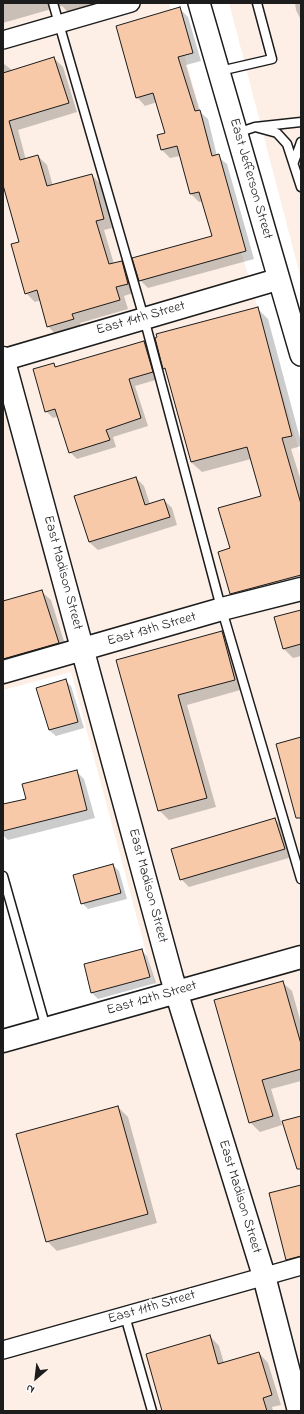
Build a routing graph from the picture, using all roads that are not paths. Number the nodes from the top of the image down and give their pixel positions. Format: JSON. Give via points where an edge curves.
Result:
{"nodes":[{"id":1,"x":53,"y":3,"type":"edge"},
{"id":2,"x":131,"y":3,"type":"edge"},
{"id":3,"x":199,"y":3,"type":"edge"},
{"id":4,"x":257,"y":3,"type":"edge"},
{"id":5,"x":58,"y":23,"type":"junction"},
{"id":6,"x":3,"y":40,"type":"edge"},
{"id":7,"x":219,"y":72,"type":"junction"},
{"id":8,"x":301,"y":122,"type":"edge"},
{"id":9,"x":246,"y":130,"type":"junction"},
{"id":10,"x":301,"y":142,"type":"edge"},
{"id":11,"x":294,"y":162,"type":"junction"},
{"id":12,"x":301,"y":187,"type":"edge"},
{"id":13,"x":279,"y":279,"type":"junction"},
{"id":14,"x":144,"y":318,"type":"junction"},
{"id":15,"x":301,"y":355,"type":"edge"},
{"id":16,"x":3,"y":359,"type":"edge"},
{"id":17,"x":301,"y":589,"type":"edge"},
{"id":18,"x":222,"y":609,"type":"junction"},
{"id":19,"x":83,"y":650,"type":"junction"},
{"id":20,"x":3,"y":672,"type":"edge"},
{"id":21,"x":3,"y":876,"type":"edge"},
{"id":22,"x":301,"y":879,"type":"edge"},
{"id":23,"x":301,"y":957,"type":"edge"},
{"id":24,"x":176,"y":992,"type":"junction"},
{"id":25,"x":46,"y":1029,"type":"junction"},
{"id":26,"x":3,"y":1041,"type":"edge"},
{"id":27,"x":301,"y":1266,"type":"edge"},
{"id":28,"x":264,"y":1276,"type":"junction"},
{"id":29,"x":125,"y":1316,"type":"junction"},
{"id":30,"x":3,"y":1350,"type":"edge"},
{"id":31,"x":152,"y":1411,"type":"edge"},
{"id":32,"x":299,"y":1411,"type":"edge"}],
"edges":[{"from":1,"to":5,"type":"lane"},
{"from":2,"to":5,"type":"street"},
{"from":3,"to":7,"type":"street","name":"East Jefferson Street"},
{"from":4,"to":7,"type":"lane","via":[[272,59]]},
{"from":5,"to":6,"type":"street"},
{"from":5,"to":14,"type":"lane"},
{"from":7,"to":9,"type":"street","name":"East Jefferson Street"},
{"from":8,"to":9,"type":"lane"},
{"from":9,"to":11,"type":"lane","via":[[277,133],[287,144]]},
{"from":9,"to":13,"type":"street","name":"East Jefferson Street"},
{"from":10,"to":11,"type":"lane"},
{"from":11,"to":12,"type":"lane"},
{"from":13,"to":14,"type":"street","name":"East 14th Street"},
{"from":13,"to":15,"type":"street","name":"East Jefferson Street"},
{"from":14,"to":16,"type":"street","name":"East 14th Street"},
{"from":14,"to":18,"type":"lane"},
{"from":16,"to":19,"type":"main road","name":"East Madison Street"},
{"from":17,"to":18,"type":"main road","name":"East 13th Street"},
{"from":18,"to":19,"type":"main road","name":"East 13th Street"},
{"from":18,"to":22,"type":"lane"},
{"from":19,"to":20,"type":"main road","name":"East 13th Street"},
{"from":19,"to":24,"type":"main road","name":"East Madison Street"},
{"from":21,"to":25,"type":"lane"},
{"from":23,"to":24,"type":"main road","name":"East 12th Street"},
{"from":24,"to":25,"type":"main road","name":"East 12th Street"},
{"from":24,"to":28,"type":"main road","name":"East Madison Street"},
{"from":25,"to":26,"type":"main road","name":"East 12th Street"},
{"from":27,"to":28,"type":"street","name":"East 11th Street"},
{"from":28,"to":29,"type":"street","name":"East 11th Street"},
{"from":28,"to":32,"type":"main road","name":"East Madison Street"},
{"from":29,"to":30,"type":"street","name":"East 11th Street"},
{"from":29,"to":31,"type":"lane"}]}
